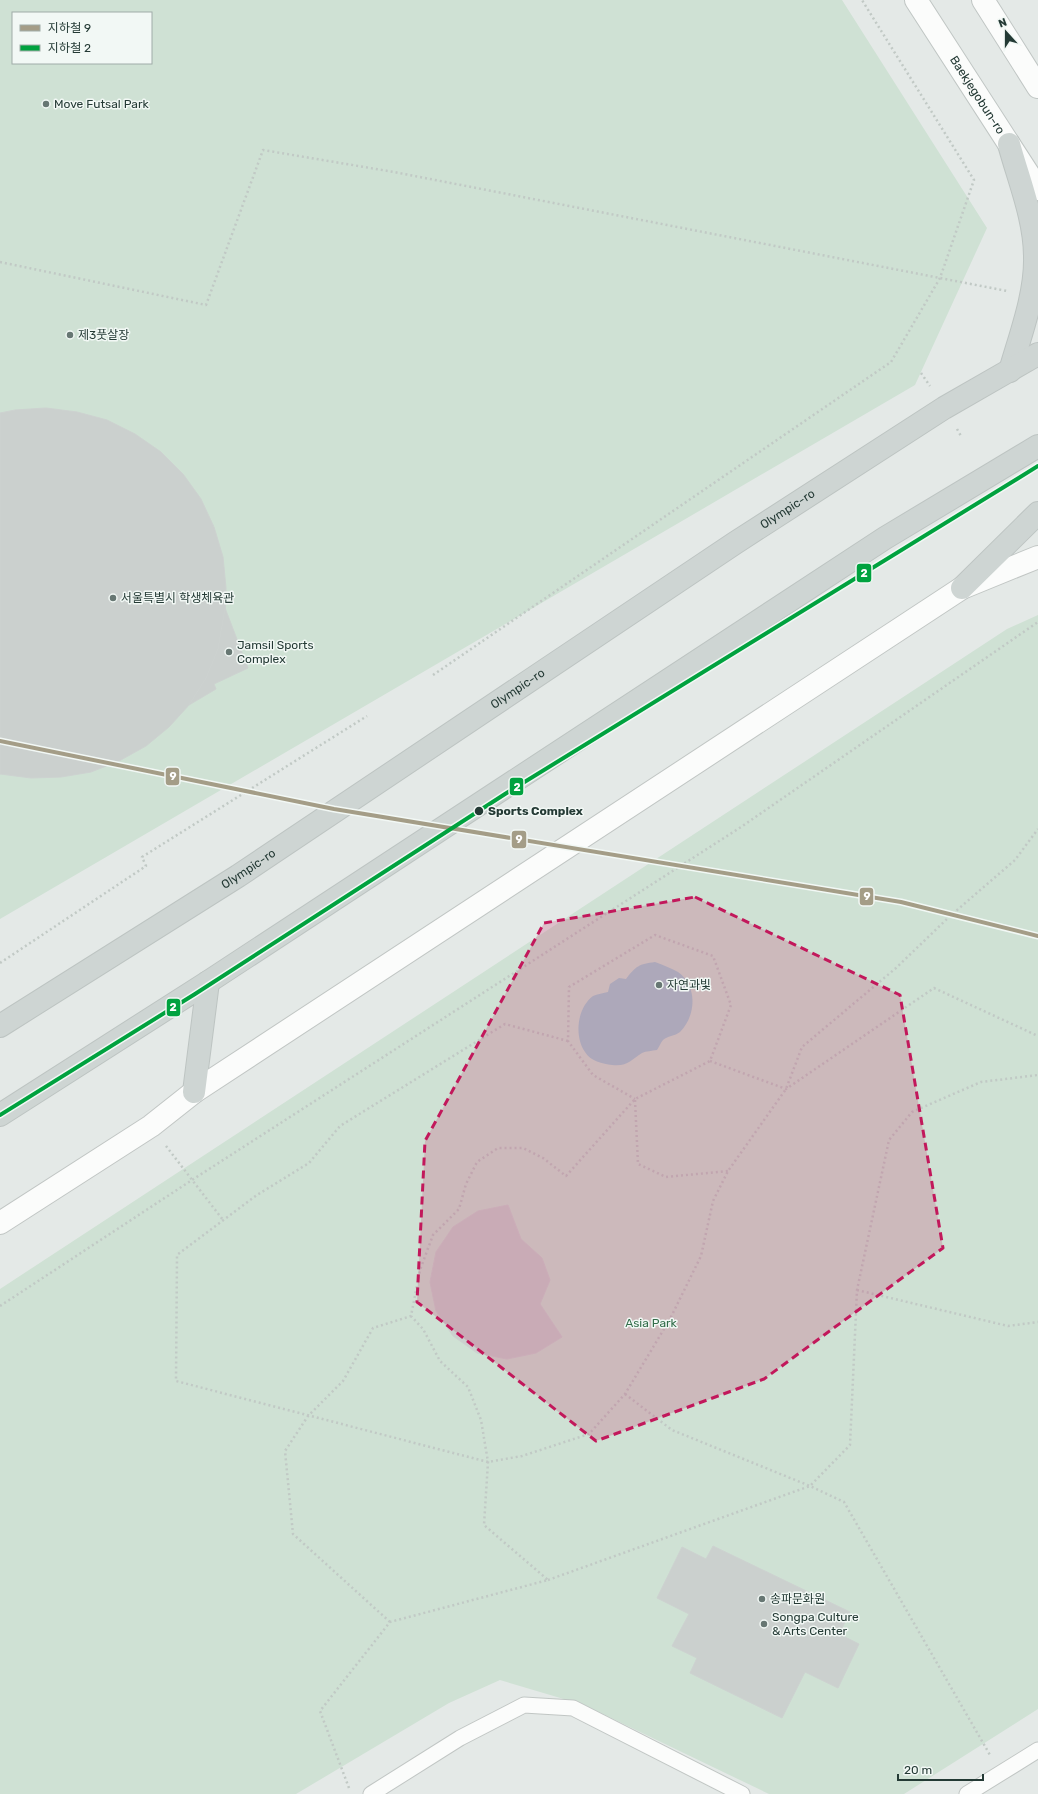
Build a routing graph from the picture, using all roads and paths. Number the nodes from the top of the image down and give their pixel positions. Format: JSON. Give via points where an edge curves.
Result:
{"nodes":[{"id":1,"x":862,"y":0,"type":"edge"},
{"id":2,"x":916,"y":0,"type":"edge"},
{"id":3,"x":983,"y":0,"type":"edge"},
{"id":4,"x":1038,"y":87,"type":"edge"},
{"id":5,"x":1009,"y":144,"type":"junction"},
{"id":6,"x":1038,"y":190,"type":"edge"},
{"id":7,"x":0,"y":262,"type":"edge"},
{"id":8,"x":940,"y":278,"type":"junction"},
{"id":9,"x":1030,"y":295,"type":"junction"},
{"id":10,"x":1038,"y":354,"type":"edge"},
{"id":11,"x":1010,"y":371,"type":"junction"},
{"id":12,"x":1038,"y":446,"type":"edge"},
{"id":13,"x":1038,"y":513,"type":"edge"},
{"id":14,"x":1038,"y":558,"type":"edge"},
{"id":15,"x":962,"y":588,"type":"junction"},
{"id":16,"x":1038,"y":622,"type":"edge"},
{"id":17,"x":433,"y":674,"type":"dead end"},
{"id":18,"x":367,"y":716,"type":"dead end"},
{"id":19,"x":1038,"y":829,"type":"edge"},
{"id":20,"x":0,"y":963,"type":"edge"},
{"id":21,"x":208,"y":982,"type":"junction"},
{"id":22,"x":0,"y":1026,"type":"edge"},
{"id":23,"x":1038,"y":1036,"type":"edge"},
{"id":24,"x":568,"y":1041,"type":"junction"},
{"id":25,"x":710,"y":1061,"type":"junction"},
{"id":26,"x":1038,"y":1075,"type":"edge"},
{"id":27,"x":786,"y":1089,"type":"junction"},
{"id":28,"x":194,"y":1092,"type":"junction"},
{"id":29,"x":635,"y":1099,"type":"junction"},
{"id":30,"x":0,"y":1115,"type":"edge"},
{"id":31,"x":151,"y":1126,"type":"junction"},
{"id":32,"x":728,"y":1171,"type":"junction"},
{"id":33,"x":192,"y":1180,"type":"junction"},
{"id":34,"x":223,"y":1220,"type":"junction"},
{"id":35,"x":0,"y":1223,"type":"edge"},
{"id":36,"x":857,"y":1290,"type":"junction"},
{"id":37,"x":0,"y":1306,"type":"edge"},
{"id":38,"x":411,"y":1316,"type":"junction"},
{"id":39,"x":1038,"y":1322,"type":"edge"},
{"id":40,"x":625,"y":1394,"type":"junction"},
{"id":41,"x":308,"y":1416,"type":"junction"},
{"id":42,"x":488,"y":1462,"type":"junction"},
{"id":43,"x":810,"y":1486,"type":"junction"},
{"id":44,"x":548,"y":1580,"type":"junction"},
{"id":45,"x":390,"y":1622,"type":"junction"},
{"id":46,"x":1038,"y":1750,"type":"edge"},
{"id":47,"x":1001,"y":1774,"type":"junction"},
{"id":48,"x":352,"y":1794,"type":"edge"},
{"id":49,"x":371,"y":1794,"type":"edge"},
{"id":50,"x":742,"y":1794,"type":"edge"},
{"id":51,"x":967,"y":1794,"type":"edge"}],
"edges":[{"from":1,"to":8,"type":"path","via":[[974,180]]},
{"from":2,"to":5,"type":"street","name":"Baekjegobun-ro"},
{"from":3,"to":4,"type":"street"},
{"from":5,"to":6,"type":"street","name":"Baekjegobun-ro"},
{"from":5,"to":9,"type":"main road","via":[[1033,230],[1035,258]]},
{"from":7,"to":8,"type":"path","via":[[206,305],[263,150],[394,172]]},
{"from":8,"to":9,"type":"path"},
{"from":8,"to":17,"type":"path","via":[[891,362]]},
{"from":9,"to":11,"type":"main road"},
{"from":10,"to":11,"type":"main road","name":"Olympic-ro"},
{"from":11,"to":22,"type":"main road","name":"Olympic-ro","via":[[944,408],[735,543],[238,876]]},
{"from":12,"to":21,"type":"main road","via":[[878,543]]},
{"from":13,"to":15,"type":"main road"},
{"from":14,"to":15,"type":"street"},
{"from":15,"to":28,"type":"street"},
{"from":16,"to":33,"type":"path","via":[[741,827]]},
{"from":18,"to":20,"type":"path","via":[[142,857],[146,866]]},
{"from":19,"to":27,"type":"path","via":[[1015,860],[949,917],[896,968],[802,1047]]},
{"from":21,"to":28,"type":"main road"},
{"from":21,"to":30,"type":"main road"},
{"from":23,"to":27,"type":"path","via":[[934,988]]},
{"from":24,"to":25,"type":"path","via":[[569,987],[655,935],[713,956],[731,1005]]},
{"from":24,"to":29,"type":"path","via":[[593,1075]]},
{"from":24,"to":34,"type":"path","via":[[505,1024],[340,1126],[309,1163],[257,1195]]},
{"from":25,"to":27,"type":"path"},
{"from":25,"to":29,"type":"path"},
{"from":26,"to":36,"type":"path","via":[[982,1082],[912,1112],[889,1140]]},
{"from":27,"to":32,"type":"path"},
{"from":28,"to":31,"type":"street"},
{"from":29,"to":32,"type":"path","via":[[638,1164],[666,1177]]},
{"from":29,"to":38,"type":"path","via":[[566,1176],[543,1158],[523,1148],[498,1148],[477,1162],[466,1184],[459,1209],[433,1235],[420,1270]]},
{"from":31,"to":33,"type":"path"},
{"from":31,"to":35,"type":"street"},
{"from":32,"to":40,"type":"path","via":[[713,1200],[701,1256],[670,1319]]},
{"from":33,"to":34,"type":"path"},
{"from":33,"to":37,"type":"path"},
{"from":34,"to":41,"type":"path","via":[[177,1255],[176,1381]]},
{"from":36,"to":39,"type":"path","via":[[1008,1326]]},
{"from":36,"to":43,"type":"path","via":[[850,1445]]},
{"from":38,"to":41,"type":"path","via":[[373,1328],[343,1381]]},
{"from":38,"to":42,"type":"path","via":[[424,1329],[440,1361],[468,1387],[481,1420]]},
{"from":40,"to":42,"type":"path","via":[[589,1434],[522,1456]]},
{"from":40,"to":43,"type":"path","via":[[672,1430]]},
{"from":41,"to":42,"type":"path"},
{"from":41,"to":45,"type":"path","via":[[285,1451],[293,1534]]},
{"from":42,"to":44,"type":"path","via":[[484,1525]]},
{"from":43,"to":44,"type":"path"},
{"from":43,"to":47,"type":"path","via":[[844,1502]]},
{"from":44,"to":45,"type":"path"},
{"from":45,"to":48,"type":"path","via":[[320,1712]]},
{"from":46,"to":47,"type":"lane"},
{"from":47,"to":51,"type":"lane"},
{"from":49,"to":50,"type":"lane","via":[[460,1738],[524,1705],[572,1708]]}]}
